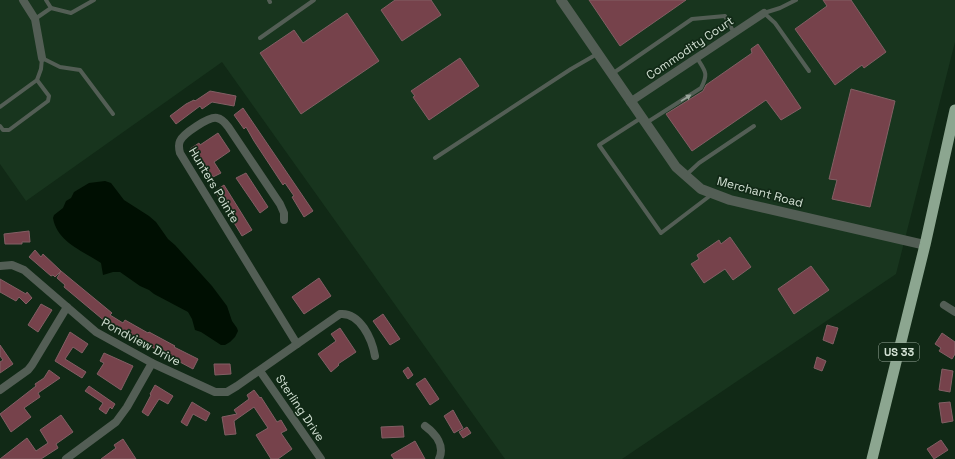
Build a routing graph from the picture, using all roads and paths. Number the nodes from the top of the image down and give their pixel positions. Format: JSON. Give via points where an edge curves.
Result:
{"nodes":[{"id":1,"x":23,"y":0,"type":"edge"},
{"id":2,"x":46,"y":0,"type":"edge"},
{"id":3,"x":94,"y":0,"type":"edge"},
{"id":4,"x":314,"y":0,"type":"edge"},
{"id":5,"x":561,"y":0,"type":"edge"},
{"id":6,"x":796,"y":0,"type":"edge"},
{"id":7,"x":51,"y":8,"type":"junction"},
{"id":8,"x":764,"y":13,"type":"junction"},
{"id":9,"x":35,"y":19,"type":"junction"},
{"id":10,"x":734,"y":33,"type":"junction"},
{"id":11,"x":260,"y":38,"type":"dead end"},
{"id":12,"x":598,"y":54,"type":"junction"},
{"id":13,"x":42,"y":58,"type":"junction"},
{"id":14,"x":697,"y":58,"type":"junction"},
{"id":15,"x":809,"y":71,"type":"dead end"},
{"id":16,"x":612,"y":74,"type":"junction"},
{"id":17,"x":37,"y":80,"type":"junction"},
{"id":18,"x":630,"y":102,"type":"junction"},
{"id":19,"x":0,"y":107,"type":"edge"},
{"id":20,"x":955,"y":110,"type":"edge"},
{"id":21,"x":113,"y":114,"type":"dead end"},
{"id":22,"x":643,"y":120,"type":"junction"},
{"id":23,"x":0,"y":126,"type":"edge"},
{"id":24,"x":754,"y":126,"type":"dead end"},
{"id":25,"x":435,"y":158,"type":"dead end"},
{"id":26,"x":686,"y":176,"type":"junction"},
{"id":27,"x":712,"y":194,"type":"junction"},
{"id":28,"x":284,"y":220,"type":"dead end"},
{"id":29,"x":925,"y":245,"type":"junction"},
{"id":30,"x":0,"y":266,"type":"edge"},
{"id":31,"x":944,"y":305,"type":"dead end"},
{"id":32,"x":67,"y":307,"type":"junction"},
{"id":33,"x":955,"y":312,"type":"edge"},
{"id":34,"x":297,"y":344,"type":"junction"},
{"id":35,"x":375,"y":356,"type":"dead end"},
{"id":36,"x":152,"y":363,"type":"junction"},
{"id":37,"x":260,"y":371,"type":"junction"},
{"id":38,"x":0,"y":390,"type":"edge"},
{"id":39,"x":425,"y":426,"type":"dead end"},
{"id":40,"x":66,"y":459,"type":"edge"},
{"id":41,"x":321,"y":459,"type":"edge"},
{"id":42,"x":439,"y":459,"type":"edge"},
{"id":43,"x":872,"y":459,"type":"edge"}],
"edges":[{"from":1,"to":9,"type":"street"},
{"from":2,"to":7,"type":"lane"},
{"from":3,"to":7,"type":"lane","via":[[71,14]]},
{"from":4,"to":11,"type":"lane"},
{"from":5,"to":12,"type":"street","name":"Merchant Road"},
{"from":6,"to":8,"type":"lane"},
{"from":7,"to":9,"type":"lane"},
{"from":8,"to":10,"type":"street","name":"Commodity Court"},
{"from":8,"to":15,"type":"lane","via":[[775,23]]},
{"from":9,"to":13,"type":"street"},
{"from":10,"to":14,"type":"street","name":"Commodity Court"},
{"from":10,"to":16,"type":"lane","via":[[725,16],[692,20]]},
{"from":12,"to":16,"type":"street","name":"Merchant Road"},
{"from":12,"to":25,"type":"lane"},
{"from":13,"to":17,"type":"lane"},
{"from":13,"to":21,"type":"lane","via":[[60,67],[80,70]]},
{"from":14,"to":18,"type":"street","name":"Commodity Court"},
{"from":22,"to":14,"type":"lane","one_way":true,"via":[[662,113],[701,88],[706,79],[705,71]]},
{"from":16,"to":18,"type":"street","name":"Merchant Road"},
{"from":17,"to":19,"type":"lane"},
{"from":17,"to":23,"type":"lane","via":[[49,96],[48,101],[9,130],[3,130]]},
{"from":18,"to":22,"type":"street","name":"Merchant Road"},
{"from":20,"to":29,"type":"highway","number":"US 33"},
{"from":22,"to":26,"type":"street","name":"Merchant Road"},
{"from":22,"to":27,"type":"lane","via":[[599,145],[661,233]]},
{"from":24,"to":26,"type":"lane","via":[[699,163]]},
{"from":26,"to":27,"type":"street","name":"Merchant Road","via":[[701,189]]},
{"from":27,"to":29,"type":"street","name":"Merchant Road"},
{"from":28,"to":34,"type":"street","name":"Hunters Pointe","via":[[280,204],[229,128],[220,119],[207,120],[182,138],[179,142],[180,153]]},
{"from":29,"to":43,"type":"highway","number":"US 33"},
{"from":30,"to":32,"type":"street","name":"Pondview Drive","via":[[12,265],[24,270]]},
{"from":31,"to":33,"type":"street"},
{"from":32,"to":36,"type":"street","name":"Pondview Drive","via":[[96,332]]},
{"from":32,"to":38,"type":"street","via":[[28,370]]},
{"from":34,"to":35,"type":"street","via":[[345,313],[355,317],[360,324],[372,344]]},
{"from":34,"to":37,"type":"street"},
{"from":36,"to":37,"type":"street","name":"Pondview Drive","via":[[203,388],[222,393]]},
{"from":36,"to":40,"type":"street","via":[[116,422]]},
{"from":37,"to":41,"type":"street","name":"Sterling Drive"},
{"from":39,"to":42,"type":"street","via":[[439,442]]}]}
